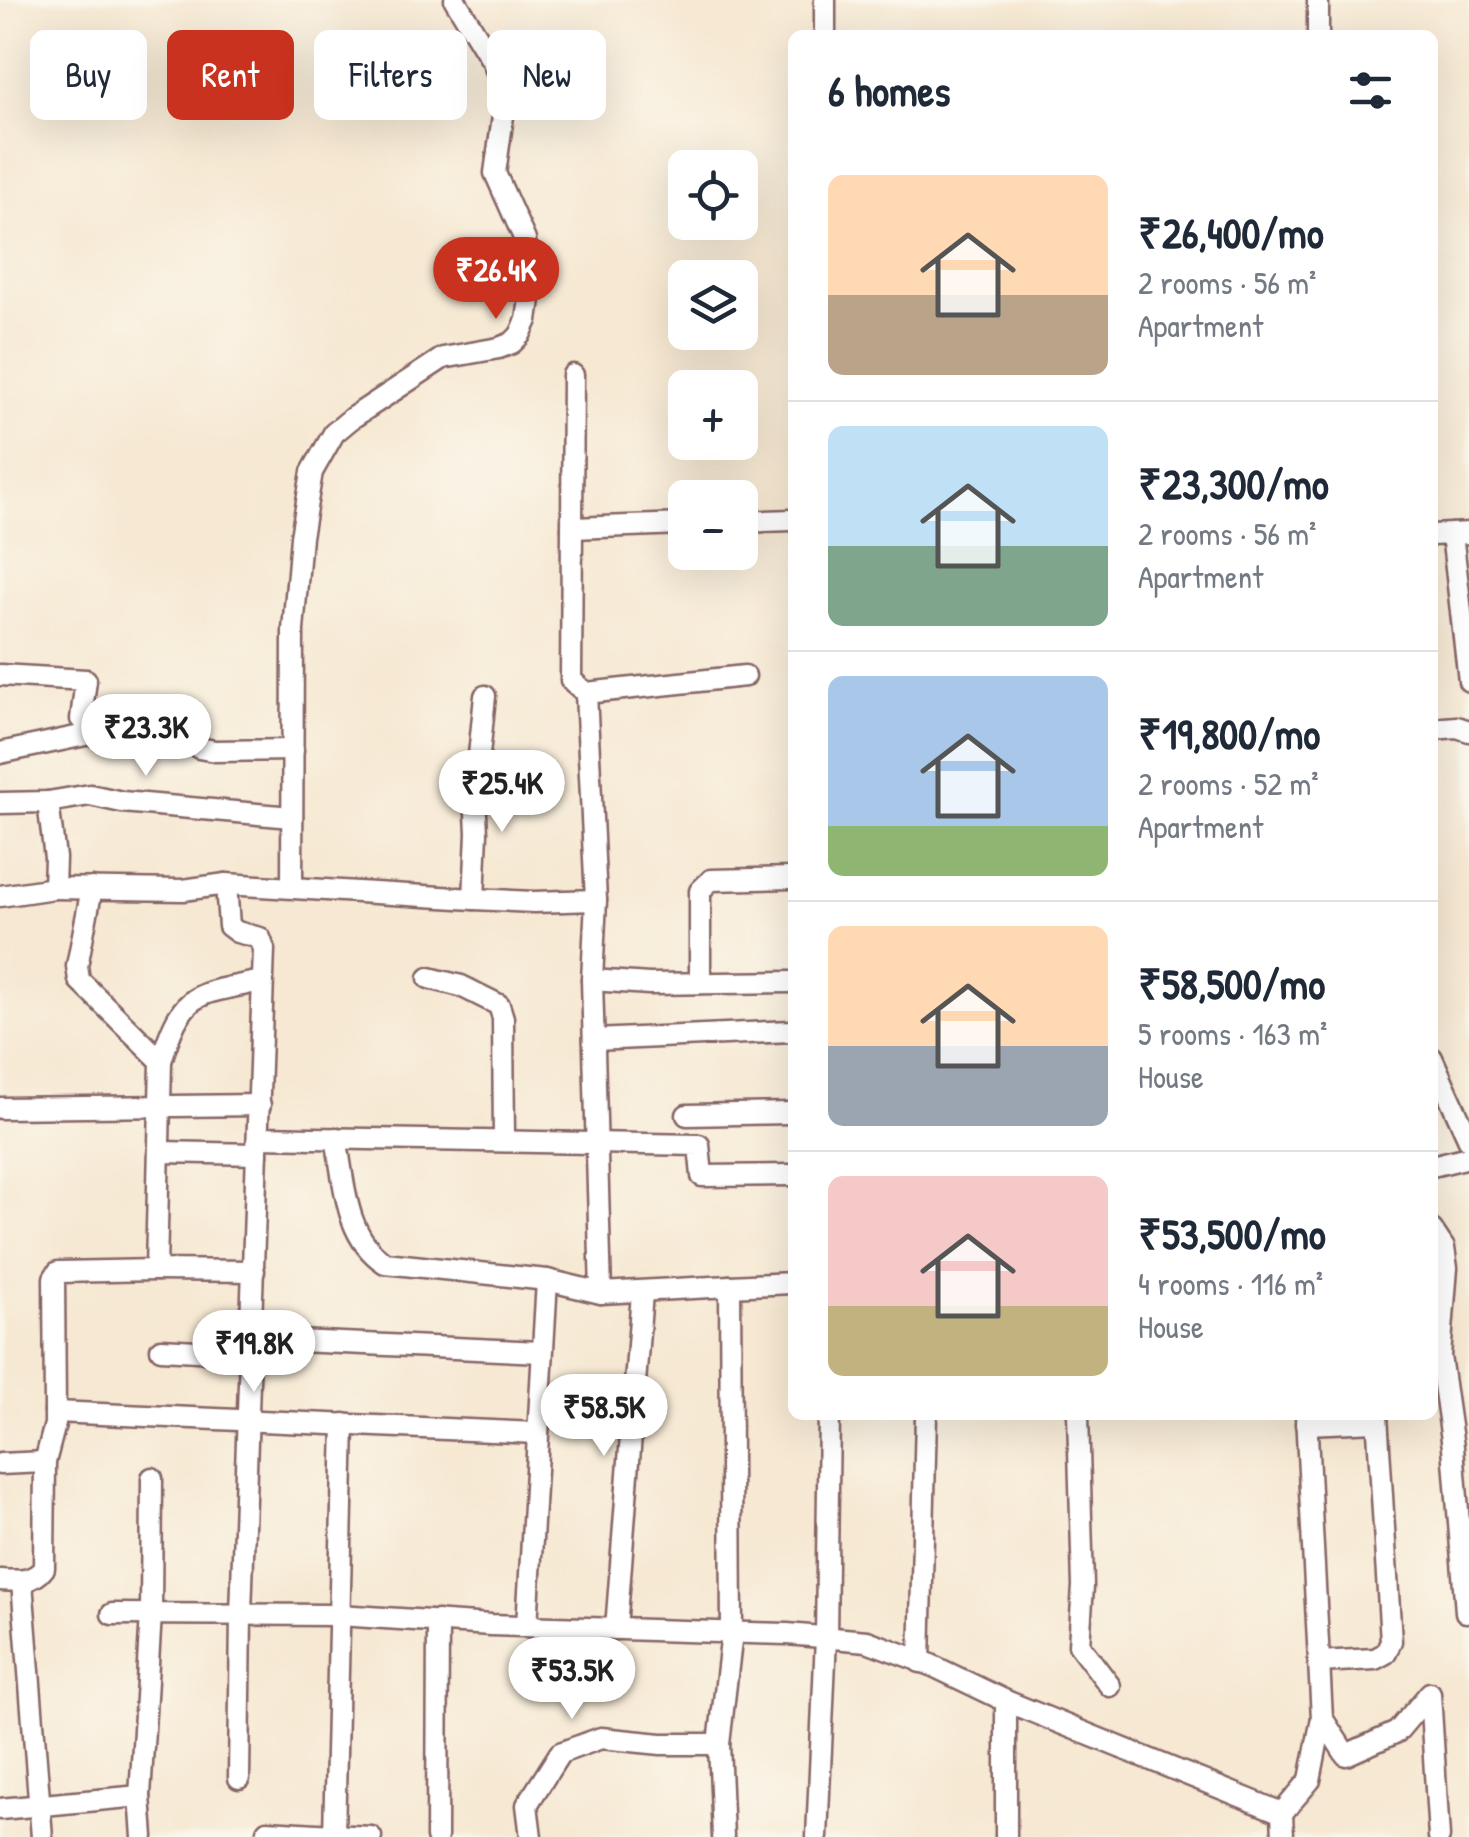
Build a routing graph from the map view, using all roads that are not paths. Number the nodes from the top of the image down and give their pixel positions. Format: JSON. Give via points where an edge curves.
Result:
{"nodes":[{"id":1,"x":456,"y":0,"type":"edge"},
{"id":2,"x":825,"y":0,"type":"edge"},
{"id":3,"x":1318,"y":0,"type":"edge"},
{"id":4,"x":826,"y":30,"type":"edge"},
{"id":5,"x":1318,"y":30,"type":"edge"},
{"id":6,"x":573,"y":376,"type":"dead end"},
{"id":7,"x":788,"y":520,"type":"edge"},
{"id":8,"x":758,"y":521,"type":"edge"},
{"id":9,"x":668,"y":525,"type":"edge"},
{"id":10,"x":572,"y":528,"type":"junction"},
{"id":11,"x":1451,"y":534,"type":"edge"},
{"id":12,"x":0,"y":676,"type":"edge"},
{"id":13,"x":746,"y":676,"type":"dead end"},
{"id":14,"x":1469,"y":680,"type":"edge"},
{"id":15,"x":586,"y":694,"type":"junction"},
{"id":16,"x":485,"y":696,"type":"dead end"},
{"id":17,"x":81,"y":719,"type":"dead end"},
{"id":18,"x":1438,"y":729,"type":"edge"},
{"id":19,"x":1469,"y":731,"type":"edge"},
{"id":20,"x":292,"y":750,"type":"junction"},
{"id":21,"x":0,"y":753,"type":"edge"},
{"id":22,"x":48,"y":802,"type":"junction"},
{"id":23,"x":0,"y":803,"type":"edge"},
{"id":24,"x":292,"y":817,"type":"junction"},
{"id":25,"x":788,"y":878,"type":"edge"},
{"id":26,"x":226,"y":884,"type":"junction"},
{"id":27,"x":292,"y":886,"type":"junction"},
{"id":28,"x":54,"y":888,"type":"junction"},
{"id":29,"x":92,"y":888,"type":"junction"},
{"id":30,"x":0,"y":896,"type":"edge"},
{"id":31,"x":474,"y":898,"type":"junction"},
{"id":32,"x":596,"y":900,"type":"junction"},
{"id":33,"x":429,"y":978,"type":"dead end"},
{"id":34,"x":592,"y":980,"type":"junction"},
{"id":35,"x":262,"y":981,"type":"junction"},
{"id":36,"x":788,"y":982,"type":"edge"},
{"id":37,"x":700,"y":983,"type":"junction"},
{"id":38,"x":788,"y":1031,"type":"edge"},
{"id":39,"x":594,"y":1040,"type":"junction"},
{"id":40,"x":161,"y":1061,"type":"junction"},
{"id":41,"x":1438,"y":1071,"type":"edge"},
{"id":42,"x":260,"y":1105,"type":"junction"},
{"id":43,"x":160,"y":1106,"type":"junction"},
{"id":44,"x":0,"y":1108,"type":"edge"},
{"id":45,"x":788,"y":1113,"type":"edge"},
{"id":46,"x":687,"y":1115,"type":"dead end"},
{"id":47,"x":336,"y":1138,"type":"junction"},
{"id":48,"x":504,"y":1140,"type":"junction"},
{"id":49,"x":1469,"y":1140,"type":"edge"},
{"id":50,"x":598,"y":1142,"type":"junction"},
{"id":51,"x":258,"y":1146,"type":"junction"},
{"id":52,"x":160,"y":1152,"type":"junction"},
{"id":53,"x":1469,"y":1158,"type":"edge"},
{"id":54,"x":1438,"y":1165,"type":"edge"},
{"id":55,"x":788,"y":1174,"type":"edge"},
{"id":56,"x":1438,"y":1239,"type":"edge"},
{"id":57,"x":156,"y":1270,"type":"junction"},
{"id":58,"x":254,"y":1271,"type":"junction"},
{"id":59,"x":547,"y":1280,"type":"junction"},
{"id":60,"x":788,"y":1283,"type":"edge"},
{"id":61,"x":730,"y":1286,"type":"junction"},
{"id":62,"x":642,"y":1293,"type":"junction"},
{"id":63,"x":601,"y":1294,"type":"junction"},
{"id":64,"x":252,"y":1347,"type":"junction"},
{"id":65,"x":160,"y":1349,"type":"dead end"},
{"id":66,"x":541,"y":1352,"type":"junction"},
{"id":67,"x":55,"y":1412,"type":"junction"},
{"id":68,"x":248,"y":1420,"type":"junction"},
{"id":69,"x":829,"y":1420,"type":"edge"},
{"id":70,"x":926,"y":1420,"type":"edge"},
{"id":71,"x":1078,"y":1420,"type":"edge"},
{"id":72,"x":1306,"y":1420,"type":"edge"},
{"id":73,"x":1377,"y":1420,"type":"edge"},
{"id":74,"x":344,"y":1424,"type":"junction"},
{"id":75,"x":537,"y":1433,"type":"junction"},
{"id":76,"x":1461,"y":1448,"type":"edge"},
{"id":77,"x":45,"y":1462,"type":"junction"},
{"id":78,"x":0,"y":1464,"type":"edge"},
{"id":79,"x":152,"y":1478,"type":"dead end"},
{"id":80,"x":0,"y":1580,"type":"edge"},
{"id":81,"x":22,"y":1582,"type":"junction"},
{"id":82,"x":1466,"y":1612,"type":"dead end"},
{"id":83,"x":112,"y":1614,"type":"dead end"},
{"id":84,"x":151,"y":1614,"type":"junction"},
{"id":85,"x":240,"y":1614,"type":"junction"},
{"id":86,"x":339,"y":1615,"type":"junction"},
{"id":87,"x":438,"y":1621,"type":"junction"},
{"id":88,"x":526,"y":1626,"type":"junction"},
{"id":89,"x":616,"y":1628,"type":"junction"},
{"id":90,"x":732,"y":1632,"type":"junction"},
{"id":91,"x":826,"y":1638,"type":"junction"},
{"id":92,"x":920,"y":1662,"type":"junction"},
{"id":93,"x":1319,"y":1662,"type":"junction"},
{"id":94,"x":1110,"y":1686,"type":"dead end"},
{"id":95,"x":1006,"y":1702,"type":"junction"},
{"id":96,"x":1322,"y":1718,"type":"junction"},
{"id":97,"x":719,"y":1744,"type":"junction"},
{"id":98,"x":239,"y":1778,"type":"dead end"},
{"id":99,"x":140,"y":1796,"type":"junction"},
{"id":100,"x":39,"y":1805,"type":"junction"},
{"id":101,"x":0,"y":1809,"type":"edge"},
{"id":102,"x":1282,"y":1813,"type":"junction"},
{"id":103,"x":334,"y":1835,"type":"edge"},
{"id":104,"x":42,"y":1837,"type":"edge"},
{"id":105,"x":143,"y":1837,"type":"edge"},
{"id":106,"x":267,"y":1837,"type":"edge"},
{"id":107,"x":370,"y":1837,"type":"edge"},
{"id":108,"x":436,"y":1837,"type":"edge"},
{"id":109,"x":531,"y":1837,"type":"edge"},
{"id":110,"x":723,"y":1837,"type":"edge"},
{"id":111,"x":817,"y":1837,"type":"edge"},
{"id":112,"x":1006,"y":1837,"type":"edge"},
{"id":113,"x":1283,"y":1837,"type":"edge"},
{"id":114,"x":1439,"y":1837,"type":"edge"}],
"edges":[{"from":1,"to":20,"type":"street","via":[[501,82],[495,172],[524,240],[526,320],[520,335],[499,348],[443,358],[352,418],[325,446],[312,472],[301,536]]},
{"from":2,"to":4,"type":"street"},
{"from":3,"to":5,"type":"street"},
{"from":6,"to":10,"type":"street"},
{"from":7,"to":8,"type":"street"},
{"from":9,"to":10,"type":"street"},
{"from":10,"to":15,"type":"street","via":[[571,680]]},
{"from":11,"to":14,"type":"street"},
{"from":12,"to":17,"type":"street","via":[[86,680]]},
{"from":13,"to":15,"type":"street"},
{"from":15,"to":32,"type":"street"},
{"from":16,"to":31,"type":"street","via":[[474,794]]},
{"from":18,"to":19,"type":"street"},
{"from":20,"to":21,"type":"street","via":[[199,748],[171,728],[147,722]]},
{"from":20,"to":24,"type":"street"},
{"from":22,"to":23,"type":"street"},
{"from":22,"to":24,"type":"street","via":[[90,796]]},
{"from":22,"to":28,"type":"street"},
{"from":24,"to":27,"type":"street"},
{"from":25,"to":37,"type":"street","via":[[703,885]]},
{"from":26,"to":27,"type":"street"},
{"from":26,"to":29,"type":"street"},
{"from":26,"to":35,"type":"street","via":[[229,926],[263,942]]},
{"from":27,"to":31,"type":"street"},
{"from":28,"to":29,"type":"street"},
{"from":28,"to":30,"type":"street"},
{"from":29,"to":40,"type":"street","via":[[79,980]]},
{"from":31,"to":32,"type":"street"},
{"from":32,"to":34,"type":"street"},
{"from":33,"to":48,"type":"street","via":[[498,1006]]},
{"from":34,"to":37,"type":"street"},
{"from":34,"to":39,"type":"street"},
{"from":35,"to":40,"type":"street","via":[[198,994],[182,1006]]},
{"from":35,"to":42,"type":"street"},
{"from":36,"to":37,"type":"street"},
{"from":38,"to":39,"type":"street"},
{"from":39,"to":50,"type":"street"},
{"from":40,"to":43,"type":"street"},
{"from":41,"to":49,"type":"street"},
{"from":42,"to":43,"type":"street"},
{"from":42,"to":51,"type":"street"},
{"from":43,"to":44,"type":"street"},
{"from":43,"to":52,"type":"street"},
{"from":45,"to":46,"type":"street"},
{"from":47,"to":48,"type":"street"},
{"from":47,"to":51,"type":"street"},
{"from":47,"to":59,"type":"street","via":[[354,1231],[385,1263]]},
{"from":48,"to":50,"type":"street"},
{"from":50,"to":55,"type":"street","via":[[700,1145],[702,1176]]},
{"from":50,"to":63,"type":"street"},
{"from":51,"to":52,"type":"street"},
{"from":51,"to":58,"type":"street"},
{"from":52,"to":57,"type":"street"},
{"from":53,"to":54,"type":"street"},
{"from":56,"to":76,"type":"street","via":[[1447,1268],[1440,1356]]},
{"from":57,"to":58,"type":"street"},
{"from":57,"to":67,"type":"street","via":[[58,1272]]},
{"from":58,"to":64,"type":"street"},
{"from":59,"to":63,"type":"street"},
{"from":59,"to":66,"type":"street"},
{"from":60,"to":61,"type":"street"},
{"from":61,"to":62,"type":"street"},
{"from":61,"to":90,"type":"street"},
{"from":62,"to":63,"type":"street"},
{"from":62,"to":89,"type":"street"},
{"from":64,"to":65,"type":"street"},
{"from":64,"to":66,"type":"street"},
{"from":64,"to":68,"type":"street"},
{"from":66,"to":75,"type":"street"},
{"from":67,"to":68,"type":"street"},
{"from":67,"to":77,"type":"street"},
{"from":68,"to":74,"type":"street"},
{"from":68,"to":85,"type":"street"},
{"from":69,"to":91,"type":"street"},
{"from":70,"to":92,"type":"street"},
{"from":71,"to":94,"type":"street","via":[[1084,1586],[1079,1645]]},
{"from":72,"to":93,"type":"street"},
{"from":73,"to":93,"type":"street","via":[[1392,1640],[1375,1659]]},
{"from":74,"to":75,"type":"street"},
{"from":74,"to":86,"type":"street"},
{"from":75,"to":88,"type":"street"},
{"from":76,"to":82,"type":"street"},
{"from":77,"to":78,"type":"street"},
{"from":77,"to":81,"type":"street","via":[[44,1568]]},
{"from":79,"to":84,"type":"street"},
{"from":80,"to":81,"type":"street"},
{"from":81,"to":100,"type":"street"},
{"from":83,"to":84,"type":"street"},
{"from":84,"to":85,"type":"street"},
{"from":84,"to":99,"type":"street"},
{"from":85,"to":86,"type":"street"},
{"from":85,"to":98,"type":"street"},
{"from":86,"to":87,"type":"street"},
{"from":86,"to":103,"type":"street"},
{"from":87,"to":88,"type":"street"},
{"from":87,"to":108,"type":"street"},
{"from":88,"to":89,"type":"street"},
{"from":89,"to":90,"type":"street"},
{"from":90,"to":91,"type":"street"},
{"from":90,"to":97,"type":"street"},
{"from":91,"to":92,"type":"street","via":[[867,1641]]},
{"from":91,"to":111,"type":"street"},
{"from":92,"to":95,"type":"street"},
{"from":93,"to":96,"type":"street"},
{"from":95,"to":102,"type":"street"},
{"from":95,"to":112,"type":"street"},
{"from":96,"to":102,"type":"street","via":[[1310,1780]]},
{"from":96,"to":114,"type":"street","via":[[1346,1755],[1396,1732],[1430,1693]]},
{"from":97,"to":109,"type":"street","via":[[601,1738],[560,1753],[527,1804]]},
{"from":97,"to":110,"type":"street"},
{"from":99,"to":100,"type":"street"},
{"from":99,"to":105,"type":"street"},
{"from":100,"to":101,"type":"street"},
{"from":100,"to":104,"type":"street"},
{"from":102,"to":113,"type":"street"},
{"from":103,"to":106,"type":"street","via":[[267,1831]]},
{"from":103,"to":107,"type":"street"}]}
